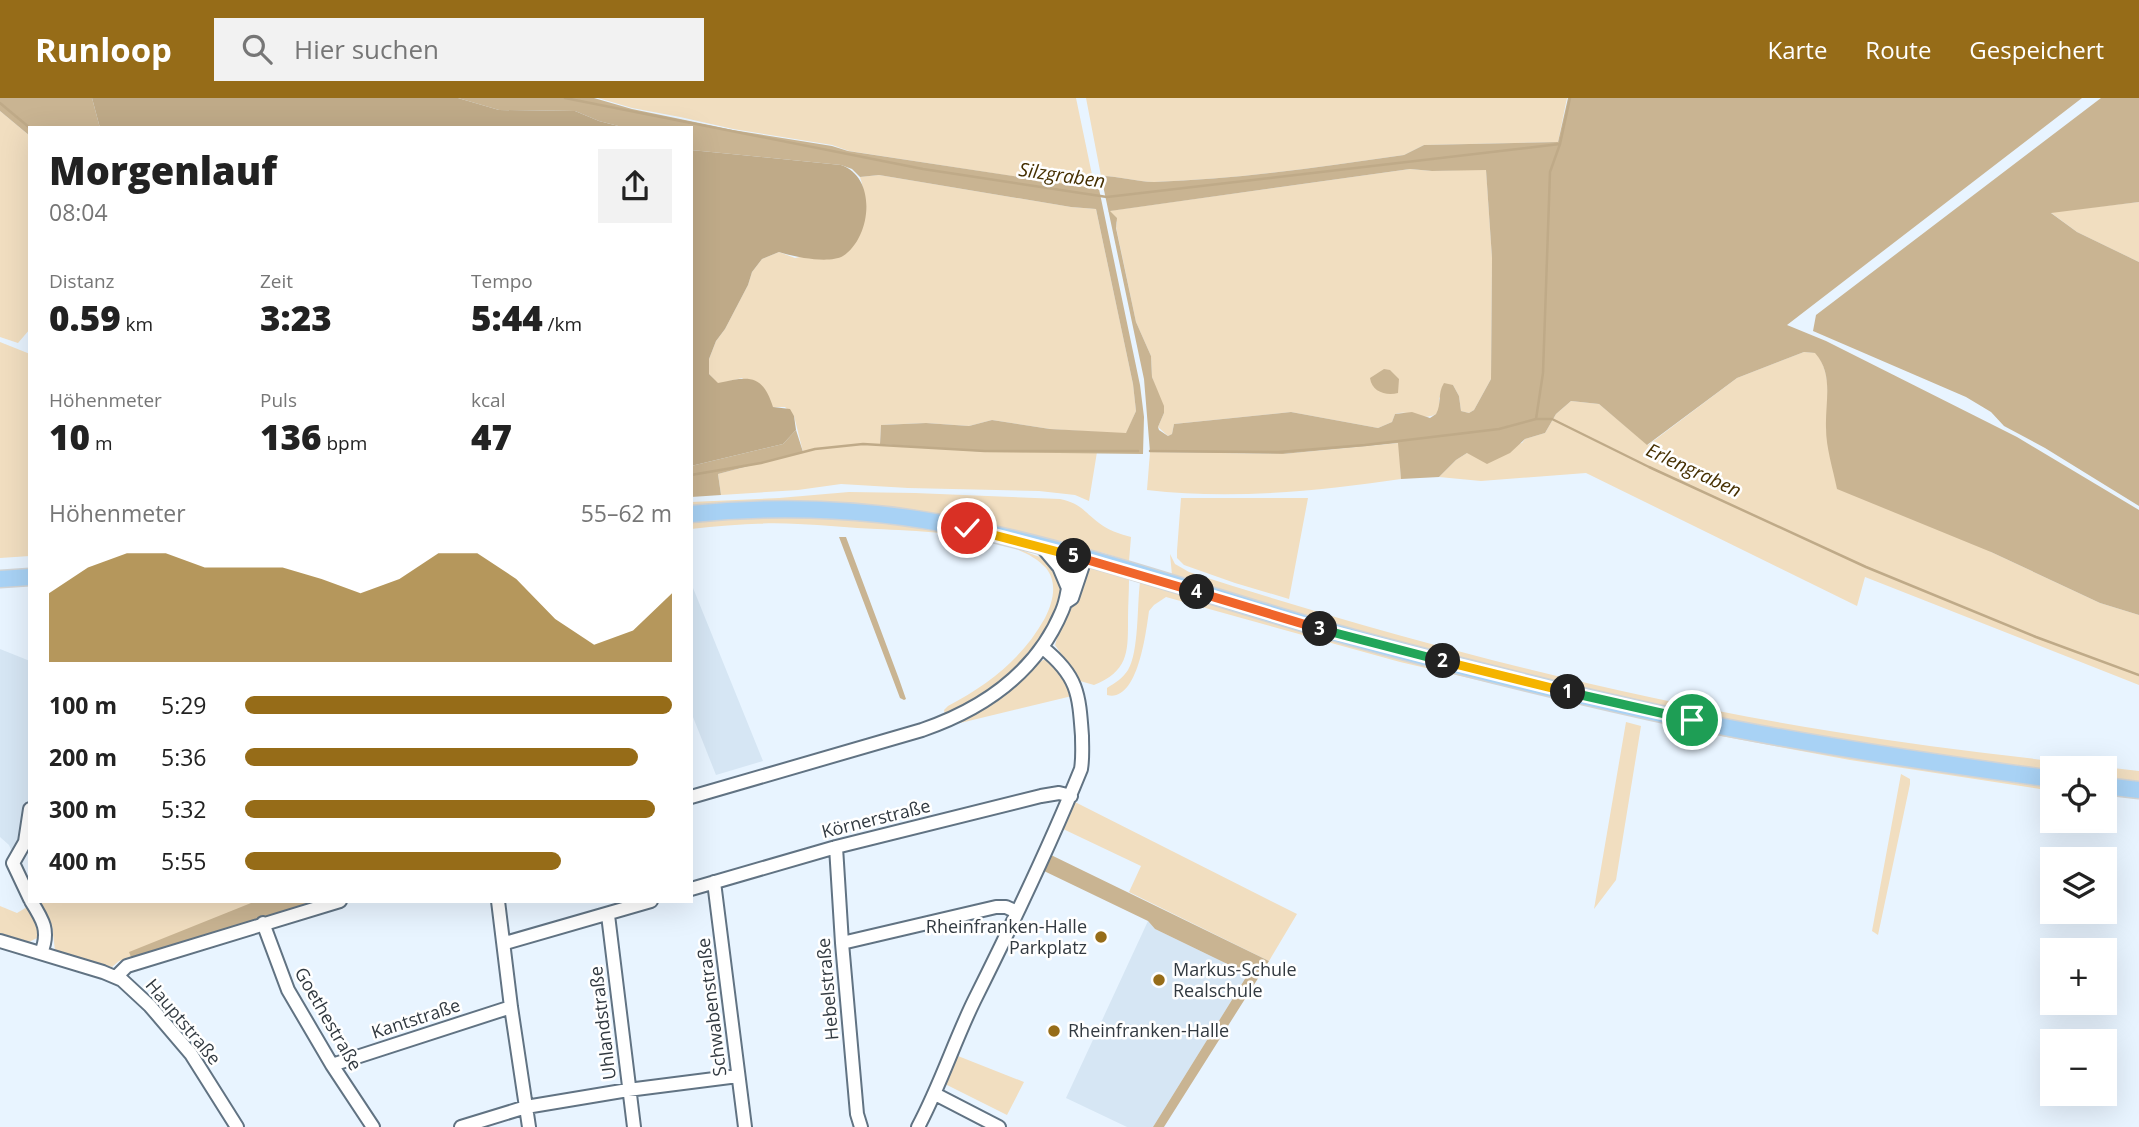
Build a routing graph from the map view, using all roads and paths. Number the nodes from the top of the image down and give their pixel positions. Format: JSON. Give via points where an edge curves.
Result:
{"nodes":[{"id":1,"x":693,"y":513,"type":"edge"},
{"id":2,"x":1043,"y":548,"type":"junction"},
{"id":3,"x":1085,"y":559,"type":"junction"},
{"id":4,"x":28,"y":577,"type":"edge"},
{"id":5,"x":0,"y":579,"type":"edge"},
{"id":6,"x":1067,"y":586,"type":"junction"},
{"id":7,"x":1066,"y":602,"type":"junction"},
{"id":8,"x":1043,"y":648,"type":"junction"},
{"id":9,"x":2040,"y":777,"type":"edge"},
{"id":10,"x":2117,"y":787,"type":"edge"},
{"id":11,"x":2139,"y":790,"type":"edge"},
{"id":12,"x":693,"y":796,"type":"edge"},
{"id":13,"x":1071,"y":796,"type":"junction"},
{"id":14,"x":28,"y":822,"type":"edge"},
{"id":15,"x":836,"y":847,"type":"junction"},
{"id":16,"x":715,"y":882,"type":"junction"},
{"id":17,"x":693,"y":888,"type":"edge"},
{"id":18,"x":28,"y":896,"type":"edge"},
{"id":19,"x":32,"y":903,"type":"edge"},
{"id":20,"x":334,"y":903,"type":"edge"},
{"id":21,"x":498,"y":903,"type":"edge"},
{"id":22,"x":646,"y":903,"type":"edge"},
{"id":23,"x":1017,"y":912,"type":"junction"},
{"id":24,"x":608,"y":915,"type":"junction"},
{"id":25,"x":263,"y":923,"type":"junction"},
{"id":26,"x":0,"y":941,"type":"edge"},
{"id":27,"x":505,"y":943,"type":"junction"},
{"id":28,"x":842,"y":943,"type":"junction"},
{"id":29,"x":41,"y":953,"type":"junction"},
{"id":30,"x":116,"y":977,"type":"junction"},
{"id":31,"x":511,"y":1007,"type":"junction"},
{"id":32,"x":332,"y":1065,"type":"junction"},
{"id":33,"x":738,"y":1076,"type":"junction"},
{"id":34,"x":628,"y":1090,"type":"junction"},
{"id":35,"x":935,"y":1094,"type":"junction"},
{"id":36,"x":526,"y":1107,"type":"junction"},
{"id":37,"x":996,"y":1126,"type":"edge"},
{"id":38,"x":237,"y":1127,"type":"edge"},
{"id":39,"x":373,"y":1127,"type":"edge"},
{"id":40,"x":461,"y":1127,"type":"edge"},
{"id":41,"x":529,"y":1127,"type":"edge"},
{"id":42,"x":634,"y":1127,"type":"edge"},
{"id":43,"x":745,"y":1127,"type":"edge"},
{"id":44,"x":861,"y":1127,"type":"edge"},
{"id":45,"x":918,"y":1127,"type":"edge"}],
"edges":[{"from":1,"to":2,"type":"main road","via":[[810,511],[887,516],[967,528]]},
{"from":2,"to":3,"type":"main road"},
{"from":2,"to":6,"type":"street","via":[[1059,566]]},
{"from":3,"to":6,"type":"street","via":[[1075,566]]},
{"from":3,"to":7,"type":"street"},
{"from":3,"to":9,"type":"main road","via":[[1325,630],[1542,687],[1792,739]]},
{"from":4,"to":5,"type":"main road"},
{"from":6,"to":7,"type":"street"},
{"from":7,"to":8,"type":"street"},
{"from":8,"to":12,"type":"street","via":[[989,699],[945,722]]},
{"from":8,"to":13,"type":"street","via":[[1067,670],[1078,695],[1084,757]]},
{"from":10,"to":11,"type":"main road"},
{"from":13,"to":15,"type":"street","name":"Körnerstraße","via":[[1041,796]]},
{"from":13,"to":23,"type":"street"},
{"from":14,"to":18,"type":"street","via":[[25,842],[13,863]]},
{"from":15,"to":16,"type":"street","name":"Körnerstraße"},
{"from":15,"to":28,"type":"street","name":"Hebelstraße"},
{"from":16,"to":17,"type":"street","name":"Körnerstraße"},
{"from":16,"to":33,"type":"street","name":"Schwabenstraße"},
{"from":19,"to":29,"type":"street","via":[[46,930]]},
{"from":20,"to":25,"type":"street"},
{"from":21,"to":27,"type":"street"},
{"from":22,"to":24,"type":"street"},
{"from":23,"to":28,"type":"street","via":[[996,907]]},
{"from":23,"to":35,"type":"street"},
{"from":24,"to":27,"type":"street"},
{"from":24,"to":34,"type":"street","name":"Uhlandstraße"},
{"from":25,"to":30,"type":"street","via":[[127,966]]},
{"from":25,"to":32,"type":"street","name":"Goethestraße","via":[[288,990]]},
{"from":26,"to":29,"type":"street","name":"Hauptstraße"},
{"from":27,"to":31,"type":"street"},
{"from":28,"to":44,"type":"street","name":"Hebelstraße"},
{"from":29,"to":30,"type":"street","name":"Hauptstraße"},
{"from":30,"to":38,"type":"street","name":"Hauptstraße","via":[[150,1006],[184,1045]]},
{"from":31,"to":32,"type":"street","name":"Kantstraße"},
{"from":31,"to":36,"type":"street"},
{"from":32,"to":39,"type":"street","name":"Goethestraße"},
{"from":33,"to":34,"type":"street"},
{"from":33,"to":43,"type":"street","name":"Schwabenstraße"},
{"from":34,"to":36,"type":"street"},
{"from":34,"to":42,"type":"street","name":"Uhlandstraße"},
{"from":35,"to":37,"type":"street"},
{"from":35,"to":45,"type":"street"},
{"from":36,"to":40,"type":"street"},
{"from":36,"to":41,"type":"street"}]}
